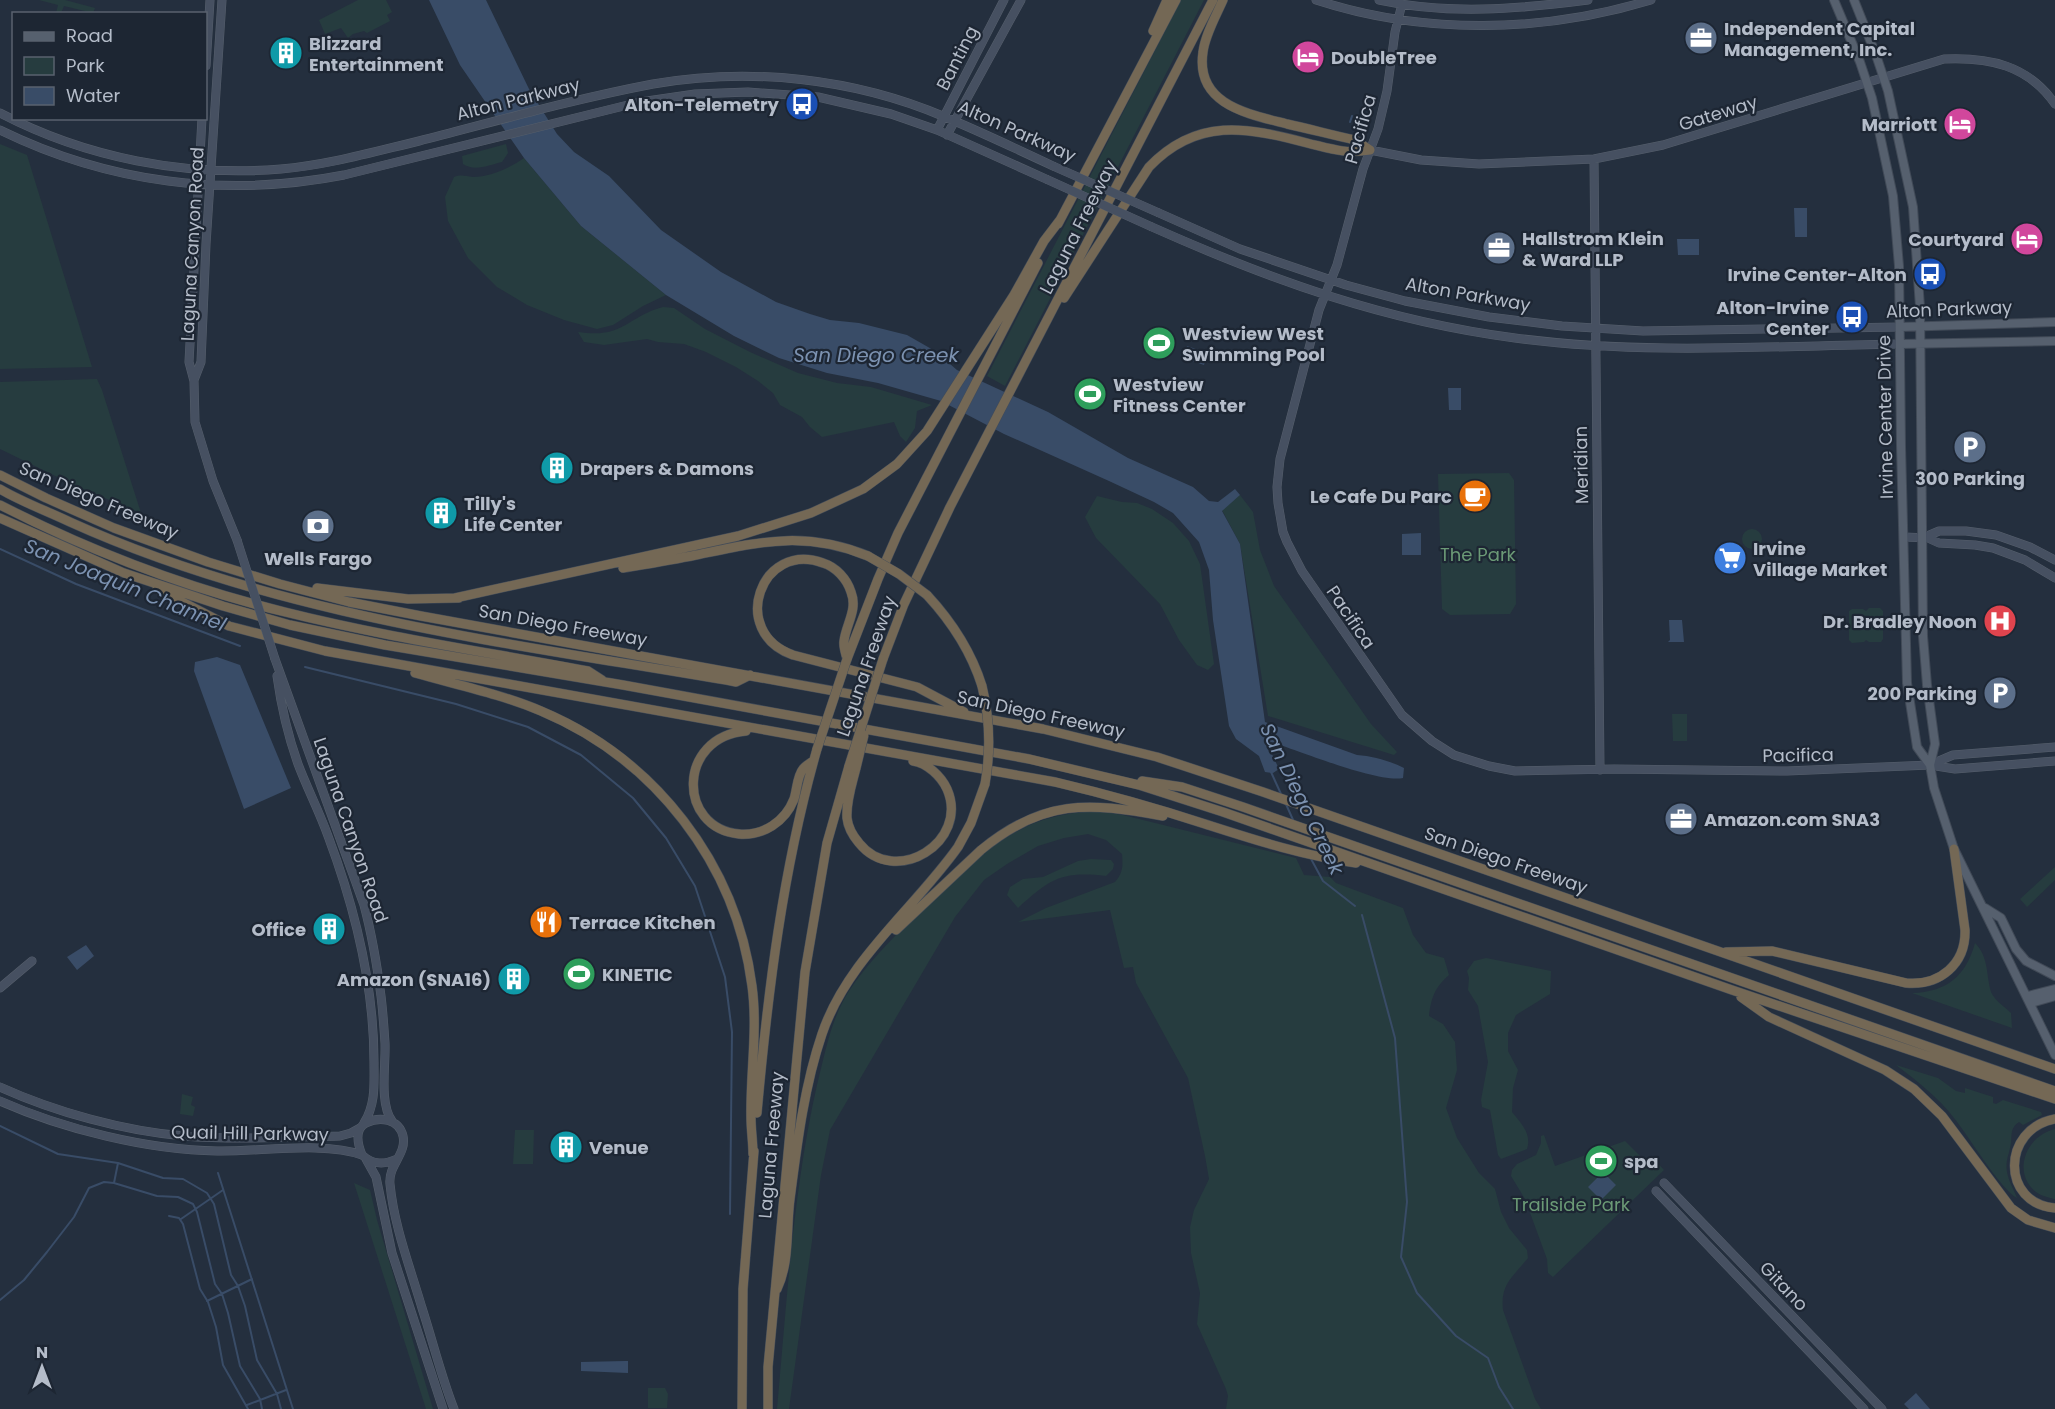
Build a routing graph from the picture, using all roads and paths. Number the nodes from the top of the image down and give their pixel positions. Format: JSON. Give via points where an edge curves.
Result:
{"nodes":[{"id":1,"x":210,"y":0,"type":"edge"},
{"id":2,"x":222,"y":0,"type":"edge"},
{"id":3,"x":1004,"y":0,"type":"edge"},
{"id":4,"x":1021,"y":0,"type":"edge"},
{"id":5,"x":1167,"y":0,"type":"edge"},
{"id":6,"x":1176,"y":0,"type":"edge"},
{"id":7,"x":1213,"y":0,"type":"edge"},
{"id":8,"x":1223,"y":0,"type":"edge"},
{"id":9,"x":1316,"y":0,"type":"edge"},
{"id":10,"x":1379,"y":0,"type":"edge"},
{"id":11,"x":1588,"y":0,"type":"edge"},
{"id":12,"x":1651,"y":0,"type":"edge"},
{"id":13,"x":1834,"y":0,"type":"edge"},
{"id":14,"x":1854,"y":0,"type":"edge"},
{"id":15,"x":1402,"y":4,"type":"junction"},
{"id":16,"x":1397,"y":19,"type":"junction"},
{"id":17,"x":207,"y":50,"type":"edge"},
{"id":18,"x":1883,"y":77,"type":"junction"},
{"id":19,"x":1867,"y":83,"type":"junction"},
{"id":20,"x":1123,"y":99,"type":"junction"},
{"id":21,"x":2055,"y":104,"type":"edge"},
{"id":22,"x":944,"y":116,"type":"junction"},
{"id":23,"x":15,"y":120,"type":"edge"},
{"id":24,"x":202,"y":120,"type":"edge"},
{"id":25,"x":955,"y":122,"type":"junction"},
{"id":26,"x":0,"y":130,"type":"edge"},
{"id":27,"x":937,"y":130,"type":"junction"},
{"id":28,"x":947,"y":135,"type":"junction"},
{"id":29,"x":1370,"y":150,"type":"junction"},
{"id":30,"x":1594,"y":159,"type":"junction"},
{"id":31,"x":199,"y":169,"type":"junction"},
{"id":32,"x":210,"y":170,"type":"junction"},
{"id":33,"x":198,"y":185,"type":"junction"},
{"id":34,"x":209,"y":185,"type":"junction"},
{"id":35,"x":1060,"y":220,"type":"junction"},
{"id":36,"x":1330,"y":280,"type":"junction"},
{"id":37,"x":1324,"y":295,"type":"junction"},
{"id":38,"x":1053,"y":311,"type":"junction"},
{"id":39,"x":2055,"y":322,"type":"edge"},
{"id":40,"x":1919,"y":326,"type":"junction"},
{"id":41,"x":1900,"y":327,"type":"junction"},
{"id":42,"x":1594,"y":328,"type":"junction"},
{"id":43,"x":2055,"y":341,"type":"edge"},
{"id":44,"x":1900,"y":344,"type":"junction"},
{"id":45,"x":1919,"y":344,"type":"junction"},
{"id":46,"x":1595,"y":345,"type":"junction"},
{"id":47,"x":194,"y":381,"type":"junction"},
{"id":48,"x":0,"y":475,"type":"edge"},
{"id":49,"x":0,"y":489,"type":"edge"},
{"id":50,"x":0,"y":505,"type":"edge"},
{"id":51,"x":0,"y":518,"type":"edge"},
{"id":52,"x":1996,"y":535,"type":"junction"},
{"id":53,"x":1904,"y":537,"type":"junction"},
{"id":54,"x":1923,"y":537,"type":"junction"},
{"id":55,"x":1993,"y":548,"type":"junction"},
{"id":56,"x":2055,"y":560,"type":"edge"},
{"id":57,"x":124,"y":573,"type":"junction"},
{"id":58,"x":2055,"y":578,"type":"edge"},
{"id":59,"x":280,"y":584,"type":"junction"},
{"id":60,"x":455,"y":598,"type":"junction"},
{"id":61,"x":847,"y":654,"type":"junction"},
{"id":62,"x":275,"y":659,"type":"junction"},
{"id":63,"x":365,"y":659,"type":"junction"},
{"id":64,"x":750,"y":675,"type":"junction"},
{"id":65,"x":607,"y":683,"type":"junction"},
{"id":66,"x":971,"y":716,"type":"junction"},
{"id":67,"x":760,"y":730,"type":"junction"},
{"id":68,"x":840,"y":744,"type":"junction"},
{"id":69,"x":2055,"y":747,"type":"edge"},
{"id":70,"x":814,"y":760,"type":"junction"},
{"id":71,"x":2055,"y":761,"type":"edge"},
{"id":72,"x":1930,"y":765,"type":"junction"},
{"id":73,"x":853,"y":767,"type":"junction"},
{"id":74,"x":1600,"y":770,"type":"junction"},
{"id":75,"x":1107,"y":777,"type":"junction"},
{"id":76,"x":1208,"y":825,"type":"junction"},
{"id":77,"x":1954,"y":849,"type":"junction"},
{"id":78,"x":1377,"y":866,"type":"junction"},
{"id":79,"x":1983,"y":907,"type":"junction"},
{"id":80,"x":1719,"y":952,"type":"junction"},
{"id":81,"x":32,"y":961,"type":"dead end"},
{"id":82,"x":862,"y":963,"type":"junction"},
{"id":83,"x":2055,"y":976,"type":"edge"},
{"id":84,"x":0,"y":988,"type":"edge"},
{"id":85,"x":2055,"y":989,"type":"edge"},
{"id":86,"x":1732,"y":990,"type":"junction"},
{"id":87,"x":2055,"y":996,"type":"edge"},
{"id":88,"x":2030,"y":1000,"type":"junction"},
{"id":89,"x":2055,"y":1053,"type":"edge"},
{"id":90,"x":2055,"y":1067,"type":"edge"},
{"id":91,"x":0,"y":1087,"type":"edge"},
{"id":92,"x":2055,"y":1091,"type":"edge"},
{"id":93,"x":2055,"y":1099,"type":"edge"},
{"id":94,"x":0,"y":1101,"type":"edge"},
{"id":95,"x":2055,"y":1119,"type":"edge"},
{"id":96,"x":392,"y":1121,"type":"junction"},
{"id":97,"x":362,"y":1125,"type":"junction"},
{"id":98,"x":753,"y":1154,"type":"junction"},
{"id":99,"x":364,"y":1157,"type":"junction"},
{"id":100,"x":397,"y":1159,"type":"junction"},
{"id":101,"x":1664,"y":1183,"type":"dead end"},
{"id":102,"x":1656,"y":1191,"type":"dead end"},
{"id":103,"x":2055,"y":1208,"type":"edge"},
{"id":104,"x":2055,"y":1228,"type":"edge"},
{"id":105,"x":774,"y":1294,"type":"junction"},
{"id":106,"x":450,"y":1400,"type":"junction"},
{"id":107,"x":443,"y":1408,"type":"edge"},
{"id":108,"x":454,"y":1409,"type":"edge"},
{"id":109,"x":742,"y":1409,"type":"edge"},
{"id":110,"x":768,"y":1409,"type":"edge"},
{"id":111,"x":1864,"y":1409,"type":"edge"},
{"id":112,"x":1882,"y":1409,"type":"edge"}],
"edges":[{"from":1,"to":17,"type":"main road"},
{"from":2,"to":32,"type":"main road","name":"Laguna Canyon Road"},
{"from":3,"to":22,"type":"main road","name":"Banting"},
{"from":4,"to":25,"type":"main road","name":"Banting"},
{"from":5,"to":20,"type":"highway"},
{"from":6,"to":20,"type":"highway","name":"Laguna Freeway"},
{"from":7,"to":38,"type":"highway","name":"Laguna Freeway"},
{"from":8,"to":29,"type":"highway","via":[[1204,46],[1203,61],[1207,81],[1222,101],[1244,113],[1354,140]]},
{"from":9,"to":16,"type":"main road"},
{"from":10,"to":15,"type":"main road"},
{"from":11,"to":15,"type":"main road","via":[[1486,9]]},
{"from":12,"to":16,"type":"main road","via":[[1594,15],[1538,23],[1490,26]]},
{"from":13,"to":19,"type":"main road","name":"Irvine Center Drive"},
{"from":14,"to":18,"type":"main road","name":"Irvine Center Drive"},
{"from":15,"to":16,"type":"main road","name":"Pacifica"},
{"from":16,"to":29,"type":"main road","name":"Pacifica","via":[[1387,91]]},
{"from":18,"to":19,"type":"main road","name":"Gateway"},
{"from":18,"to":21,"type":"main road","name":"Gateway","via":[[1944,59],[1984,59],[2030,79]]},
{"from":18,"to":40,"type":"main road","name":"Irvine Center Drive","via":[[1913,207]]},
{"from":19,"to":30,"type":"main road","name":"Gateway","via":[[1663,145]]},
{"from":19,"to":41,"type":"main road","name":"Irvine Center Drive","via":[[1893,196]]},
{"from":20,"to":35,"type":"highway","name":"Laguna Freeway"},
{"from":22,"to":25,"type":"main road","name":"Alton Parkway"},
{"from":22,"to":27,"type":"main road","name":"Banting"},
{"from":22,"to":32,"type":"main road","name":"Alton Parkway","via":[[861,90],[798,79],[714,77],[667,81],[362,156],[257,170]]},
{"from":23,"to":31,"type":"main road","name":"Alton Parkway","via":[[91,150],[141,162]]},
{"from":24,"to":31,"type":"main road","name":"Laguna Canyon Road"},
{"from":25,"to":28,"type":"main road","name":"Banting"},
{"from":25,"to":36,"type":"main road","name":"Alton Parkway","bridge":true,"via":[[1240,249]]},
{"from":26,"to":33,"type":"main road","name":"Alton Parkway","via":[[30,145],[105,170]]},
{"from":27,"to":28,"type":"main road","name":"Alton Parkway"},
{"from":27,"to":34,"type":"main road","name":"Alton Parkway","via":[[839,101],[801,95],[718,92],[664,98],[303,182]]},
{"from":28,"to":37,"type":"main road","name":"Alton Parkway","bridge":true,"via":[[1253,270]]},
{"from":29,"to":30,"type":"main road","name":"Gateway","via":[[1420,160],[1479,164]]},
{"from":29,"to":36,"type":"main road","name":"Pacifica"},
{"from":29,"to":38,"type":"highway","via":[[1350,153],[1239,129],[1222,129],[1183,140],[1149,167]]},
{"from":30,"to":42,"type":"main road","name":"Meridian"},
{"from":31,"to":32,"type":"main road","name":"Alton Parkway"},
{"from":31,"to":33,"type":"main road","name":"Laguna Canyon Road"},
{"from":32,"to":34,"type":"main road","name":"Laguna Canyon Road"},
{"from":33,"to":34,"type":"main road","name":"Alton Parkway"},
{"from":33,"to":47,"type":"main road","name":"Laguna Canyon Road","via":[[189,362]]},
{"from":34,"to":47,"type":"main road","name":"Laguna Canyon Road","via":[[201,362]]},
{"from":35,"to":60,"type":"highway","via":[[918,443],[863,489],[782,523],[707,544]]},
{"from":35,"to":61,"type":"highway","name":"Laguna Freeway","via":[[898,533]]},
{"from":36,"to":37,"type":"main road","name":"Pacifica"},
{"from":36,"to":42,"type":"main road","name":"Alton Parkway","via":[[1469,314]]},
{"from":37,"to":46,"type":"main road","name":"Alton Parkway","via":[[1457,329]]},
{"from":37,"to":74,"type":"main road","name":"Pacifica","via":[[1282,451],[1277,484],[1283,532],[1302,571],[1392,703],[1432,741],[1454,755],[1503,769]]},
{"from":38,"to":73,"type":"highway","name":"Laguna Freeway","bridge":true,"via":[[904,604],[864,716],[867,724]]},
{"from":39,"to":40,"type":"main road","name":"Alton Parkway"},
{"from":40,"to":41,"type":"main road","name":"Alton Parkway"},
{"from":40,"to":45,"type":"main road","name":"Irvine Center Drive"},
{"from":41,"to":42,"type":"main road","name":"Alton Parkway","via":[[1670,331]]},
{"from":41,"to":44,"type":"main road","name":"Irvine Center Drive"},
{"from":42,"to":46,"type":"main road","name":"Meridian"},
{"from":43,"to":45,"type":"main road","name":"Alton Parkway"},
{"from":44,"to":45,"type":"main road","name":"Alton Parkway"},
{"from":44,"to":46,"type":"main road","name":"Alton Parkway"},
{"from":44,"to":53,"type":"main road","name":"Irvine Center Drive"},
{"from":45,"to":54,"type":"main road","name":"Irvine Center Drive"},
{"from":46,"to":74,"type":"main road","name":"Meridian"},
{"from":47,"to":62,"type":"main road","name":"Laguna Canyon Road","bridge":true,"via":[[197,430]]},
{"from":48,"to":59,"type":"highway","name":"San Diego Freeway","via":[[114,528]]},
{"from":49,"to":64,"type":"highway","via":[[140,552],[199,573],[355,615],[736,682]]},
{"from":50,"to":65,"type":"highway","via":[[95,549],[224,595],[370,632],[588,671]]},
{"from":51,"to":57,"type":"highway"},
{"from":52,"to":54,"type":"main road","via":[[1939,531]]},
{"from":52,"to":55,"type":"main road"},
{"from":52,"to":56,"type":"main road"},
{"from":53,"to":54,"type":"main road"},
{"from":53,"to":72,"type":"main road","name":"Irvine Center Drive","via":[[1908,700],[1917,747]]},
{"from":54,"to":55,"type":"main road","via":[[1939,543]]},
{"from":54,"to":72,"type":"main road","name":"Irvine Center Drive","via":[[1923,636],[1935,744]]},
{"from":55,"to":58,"type":"main road","via":[[2025,560]]},
{"from":57,"to":63,"type":"highway","via":[[229,626]]},
{"from":57,"to":65,"type":"highway","via":[[310,630]]},
{"from":59,"to":60,"type":"highway","via":[[408,599]]},
{"from":59,"to":64,"type":"highway","name":"San Diego Freeway","via":[[421,616]]},
{"from":60,"to":82,"type":"highway","bridge":true,"via":[[792,540],[841,546],[868,556],[927,595],[961,638],[982,686],[990,741],[985,784],[958,847]]},
{"from":61,"to":66,"type":"highway","via":[[843,643],[854,606],[851,591],[840,574],[821,561],[805,559],[771,573],[760,591],[757,613],[765,635],[778,648],[917,687]]},
{"from":61,"to":70,"type":"highway","name":"Laguna Freeway","bridge":true},
{"from":62,"to":96,"type":"main road","name":"Laguna Canyon Road","via":[[364,904],[380,990],[385,1101]]},
{"from":62,"to":97,"type":"main road","name":"Laguna Canyon Road","via":[[280,699],[293,747],[360,936],[374,1048],[373,1105]]},
{"from":63,"to":67,"type":"highway"},
{"from":63,"to":98,"type":"highway","via":[[557,718],[626,760],[681,817],[720,878],[745,950],[755,1020]]},
{"from":64,"to":66,"type":"highway","name":"San Diego Freeway"},
{"from":65,"to":75,"type":"highway","via":[[1029,759]]},
{"from":66,"to":80,"type":"highway","name":"San Diego Freeway","via":[[1043,729],[1201,771]]},
{"from":67,"to":68,"type":"highway"},
{"from":67,"to":70,"type":"highway","via":[[720,737],[699,759],[693,781],[695,795],[716,826],[743,834],[770,828],[785,815],[802,770]]},
{"from":68,"to":73,"type":"highway","via":[[920,762],[936,774],[951,803],[949,824],[939,843],[922,856],[901,862],[888,861],[860,845],[847,817]]},
{"from":68,"to":76,"type":"highway","via":[[1055,782]]},
{"from":69,"to":72,"type":"main road","name":"Pacifica","via":[[1953,755]]},
{"from":70,"to":98,"type":"highway","name":"Laguna Freeway","via":[[792,848],[772,966]]},
{"from":71,"to":72,"type":"main road","name":"Pacifica","via":[[1955,769]]},
{"from":72,"to":74,"type":"main road","name":"Pacifica","via":[[1787,771]]},
{"from":72,"to":77,"type":"main road","name":"Irvine Center Drive"},
{"from":73,"to":105,"type":"highway","name":"Laguna Freeway","via":[[827,843],[805,972]]},
{"from":75,"to":78,"type":"highway","via":[[1192,801]]},
{"from":75,"to":92,"type":"highway","via":[[1182,787]]},
{"from":76,"to":78,"type":"highway","via":[[1324,859]]},
{"from":76,"to":82,"type":"highway","via":[[1105,806],[1077,807],[1036,817],[981,850]]},
{"from":77,"to":79,"type":"main road","name":"Irvine Center Drive"},
{"from":77,"to":80,"type":"highway","via":[[1964,944],[1952,968],[1934,980],[1906,984],[1772,951]]},
{"from":78,"to":86,"type":"highway"},
{"from":79,"to":83,"type":"main road","via":[[2001,918],[2026,961]]},
{"from":79,"to":88,"type":"main road","name":"Irvine Center Drive"},
{"from":80,"to":90,"type":"highway","name":"San Diego Freeway"},
{"from":81,"to":84,"type":"main road"},
{"from":82,"to":105,"type":"highway","via":[[830,1014],[816,1053],[789,1201],[783,1276]]},
{"from":85,"to":88,"type":"main road"},
{"from":86,"to":93,"type":"highway"},
{"from":86,"to":104,"type":"highway","via":[[1769,1017],[1886,1070],[1914,1089],[1942,1116],[2011,1208],[2028,1220]]},
{"from":87,"to":88,"type":"main road"},
{"from":88,"to":89,"type":"main road","name":"Irvine Center Drive"},
{"from":91,"to":97,"type":"main road","name":"Quail Hill Parkway","via":[[74,1113],[170,1134],[226,1138],[339,1136]]},
{"from":94,"to":99,"type":"main road","name":"Quail Hill Parkway","via":[[57,1122],[163,1146],[218,1151],[340,1149]]},
{"from":95,"to":103,"type":"highway","via":[[2026,1133],[2017,1147],[2014,1165],[2027,1196],[2042,1206]]},
{"from":96,"to":97,"type":"main road","via":[[375,1119]]},
{"from":96,"to":100,"type":"main road","via":[[403,1136]]},
{"from":97,"to":99,"type":"main road","via":[[357,1141]]},
{"from":98,"to":109,"type":"highway","name":"Laguna Freeway","via":[[743,1289]]},
{"from":99,"to":100,"type":"main road","via":[[382,1164]]},
{"from":99,"to":107,"type":"main road","via":[[378,1182],[392,1252]]},
{"from":100,"to":106,"type":"main road","via":[[390,1175],[395,1214]]},
{"from":101,"to":112,"type":"main road","name":"Gitano"},
{"from":102,"to":111,"type":"main road","name":"Gitano"},
{"from":105,"to":110,"type":"highway","name":"Laguna Freeway"},
{"from":106,"to":107,"type":"main road"},
{"from":106,"to":108,"type":"main road"}]}
